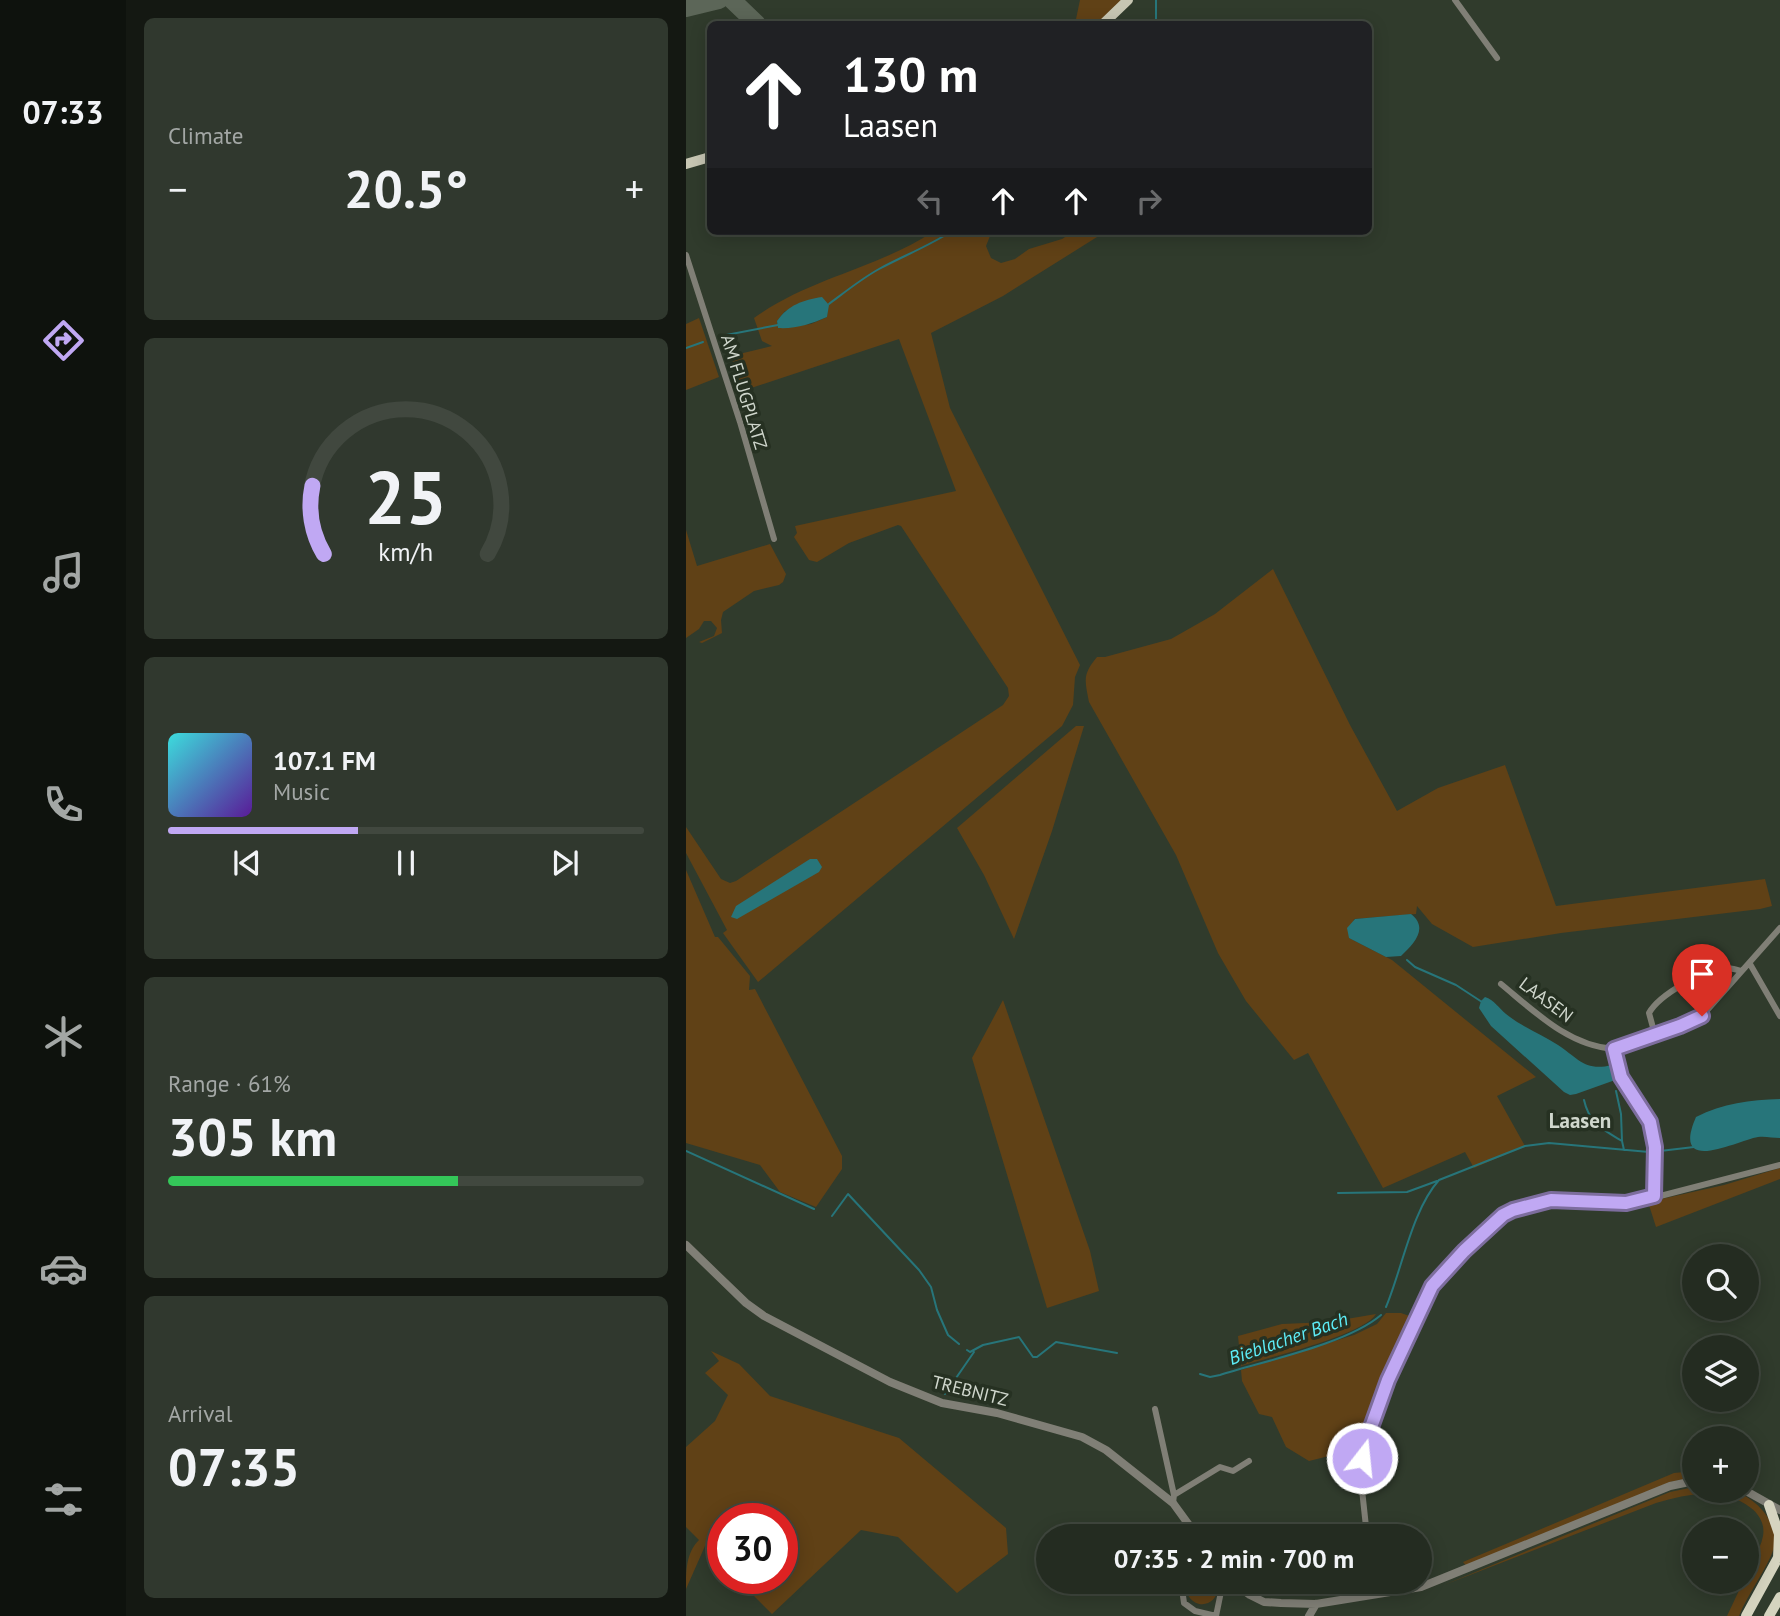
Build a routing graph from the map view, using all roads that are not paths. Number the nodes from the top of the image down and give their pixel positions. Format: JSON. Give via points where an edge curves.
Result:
{"nodes":[{"id":1,"x":1128,"y":0,"type":"edge"},
{"id":2,"x":1455,"y":0,"type":"edge"},
{"id":3,"x":1106,"y":21,"type":"edge"},
{"id":4,"x":1497,"y":58,"type":"dead end"},
{"id":5,"x":707,"y":158,"type":"edge"},
{"id":6,"x":686,"y":164,"type":"edge"},
{"id":7,"x":686,"y":255,"type":"edge"},
{"id":8,"x":774,"y":539,"type":"dead end"},
{"id":9,"x":1780,"y":928,"type":"edge"},
{"id":10,"x":1750,"y":964,"type":"junction"},
{"id":11,"x":1742,"y":971,"type":"junction"},
{"id":12,"x":1502,"y":984,"type":"dead end"},
{"id":13,"x":1780,"y":1016,"type":"edge"},
{"id":14,"x":1655,"y":1035,"type":"junction"},
{"id":15,"x":1614,"y":1049,"type":"junction"},
{"id":16,"x":1780,"y":1165,"type":"edge"},
{"id":17,"x":1654,"y":1196,"type":"junction"},
{"id":18,"x":686,"y":1245,"type":"edge"},
{"id":19,"x":1156,"y":1409,"type":"dead end"},
{"id":20,"x":1249,"y":1461,"type":"dead end"},
{"id":21,"x":1682,"y":1484,"type":"edge"},
{"id":22,"x":1173,"y":1499,"type":"junction"},
{"id":23,"x":1759,"y":1499,"type":"edge"},
{"id":24,"x":1769,"y":1505,"type":"junction"},
{"id":25,"x":1780,"y":1513,"type":"edge"},
{"id":26,"x":1189,"y":1524,"type":"edge"},
{"id":27,"x":1366,"y":1524,"type":"edge"},
{"id":28,"x":1779,"y":1556,"type":"edge"},
{"id":29,"x":1183,"y":1594,"type":"edge"},
{"id":30,"x":1221,"y":1594,"type":"edge"},
{"id":31,"x":1249,"y":1594,"type":"edge"},
{"id":32,"x":1364,"y":1595,"type":"joint"},
{"id":33,"x":1780,"y":1597,"type":"edge"},
{"id":34,"x":1316,"y":1604,"type":"junction"},
{"id":35,"x":1780,"y":1610,"type":"edge"},
{"id":36,"x":1216,"y":1616,"type":"edge"},
{"id":37,"x":1309,"y":1616,"type":"edge"},
{"id":38,"x":1746,"y":1616,"type":"edge"},
{"id":39,"x":1769,"y":1616,"type":"edge"},
{"id":40,"x":1776,"y":1616,"type":"edge"}],
"edges":[{"from":1,"to":3,"type":"main road"},
{"from":2,"to":4,"type":"street"},
{"from":5,"to":6,"type":"main road"},
{"from":7,"to":8,"type":"street","name":"AM FLUGPLATZ"},
{"from":9,"to":10,"type":"street"},
{"from":10,"to":11,"type":"street"},
{"from":10,"to":13,"type":"street"},
{"from":11,"to":14,"type":"street","via":[[1702,1016]]},
{"from":11,"to":14,"type":"street","via":[[1729,967],[1700,975],[1654,1004],[1649,1013]]},
{"from":12,"to":15,"type":"street","name":"LAASEN","via":[[1552,1026],[1600,1048]]},
{"from":14,"to":15,"type":"street"},
{"from":15,"to":17,"type":"street","via":[[1621,1077],[1650,1122],[1655,1147]]},
{"from":16,"to":17,"type":"street"},
{"from":17,"to":27,"type":"street","via":[[1626,1203],[1551,1200],[1513,1210],[1464,1251],[1432,1286],[1388,1380],[1365,1444],[1360,1471]]},
{"from":18,"to":22,"type":"street","name":"TREBNITZ","via":[[746,1303],[836,1356],[942,1403],[1082,1437]]},
{"from":19,"to":22,"type":"street"},
{"from":20,"to":22,"type":"street","via":[[1233,1471],[1220,1467]]},
{"from":21,"to":32,"type":"street","via":[[1421,1587]]},
{"from":22,"to":26,"type":"street","name":"TREBNITZ"},
{"from":23,"to":24,"type":"street"},
{"from":24,"to":25,"type":"street"},
{"from":24,"to":28,"type":"highway","via":[[1779,1534]]},
{"from":28,"to":38,"type":"highway"},
{"from":29,"to":36,"type":"street","via":[[1184,1603],[1195,1611]]},
{"from":30,"to":36,"type":"street"},
{"from":31,"to":34,"type":"street","via":[[1264,1602]]},
{"from":32,"to":34,"type":"street"},
{"from":33,"to":39,"type":"highway"},
{"from":34,"to":37,"type":"street"},
{"from":35,"to":40,"type":"highway"}]}
